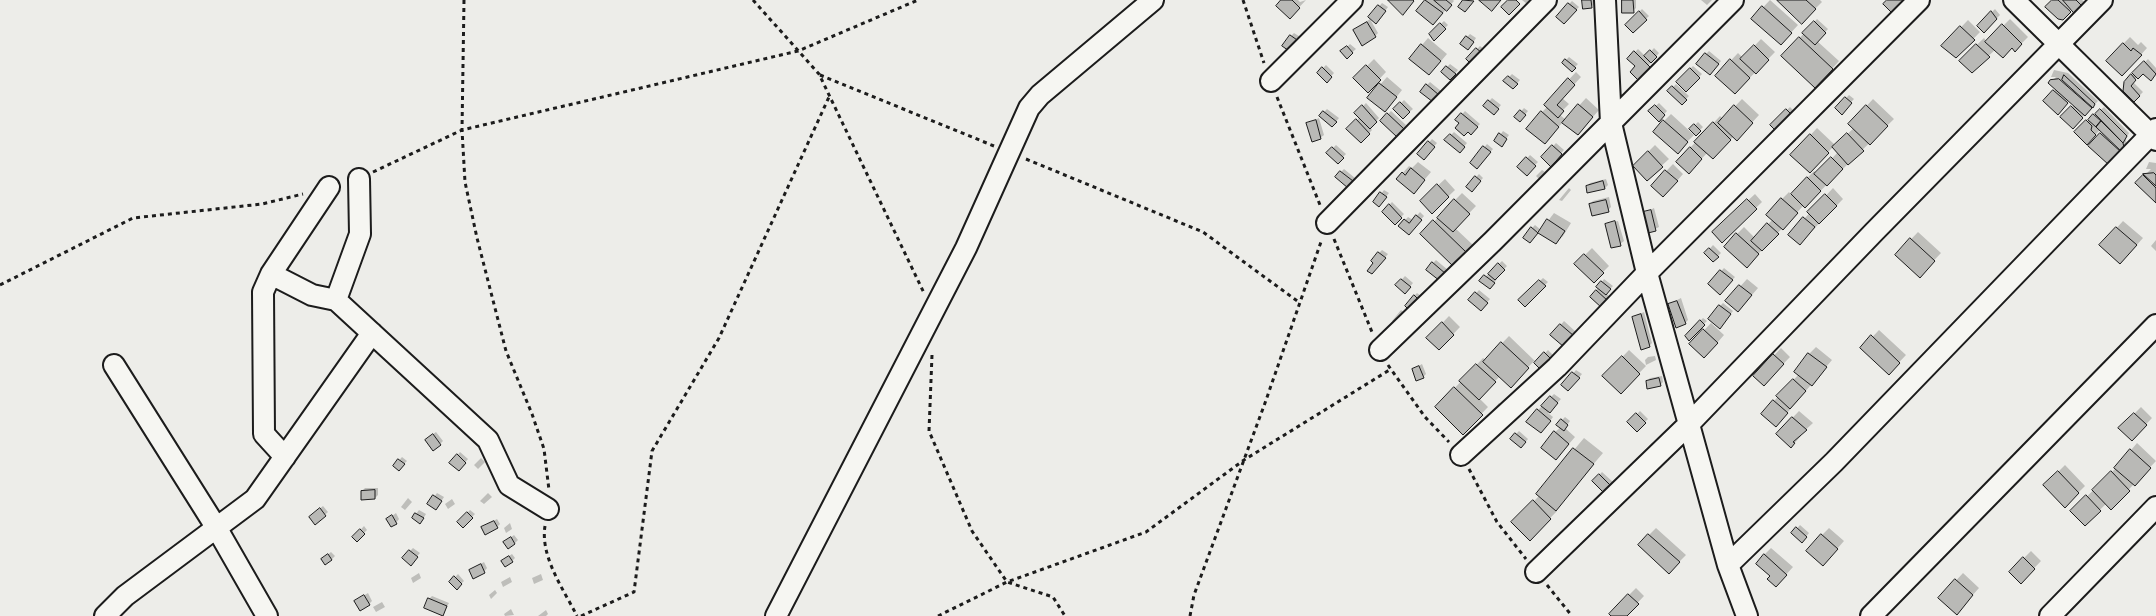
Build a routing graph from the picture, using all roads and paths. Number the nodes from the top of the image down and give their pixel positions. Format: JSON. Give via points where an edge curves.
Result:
{"nodes":[{"id":1,"x":464,"y":0,"type":"edge"},
{"id":2,"x":918,"y":0,"type":"edge"},
{"id":3,"x":1153,"y":0,"type":"edge"},
{"id":4,"x":1242,"y":0,"type":"edge"},
{"id":5,"x":1352,"y":0,"type":"edge"},
{"id":6,"x":1546,"y":0,"type":"edge"},
{"id":7,"x":1605,"y":0,"type":"edge"},
{"id":8,"x":1733,"y":0,"type":"edge"},
{"id":9,"x":1919,"y":0,"type":"edge"},
{"id":10,"x":2014,"y":0,"type":"edge"},
{"id":11,"x":2102,"y":0,"type":"edge"},
{"id":12,"x":2059,"y":44,"type":"junction"},
{"id":13,"x":819,"y":74,"type":"dead end"},
{"id":14,"x":1270,"y":81,"type":"junction"},
{"id":15,"x":829,"y":97,"type":"dead end"},
{"id":16,"x":1611,"y":123,"type":"junction"},
{"id":17,"x":462,"y":130,"type":"junction"},
{"id":18,"x":2154,"y":135,"type":"edge"},
{"id":19,"x":1009,"y":152,"type":"junction"},
{"id":20,"x":358,"y":179,"type":"joint"},
{"id":21,"x":329,"y":187,"type":"joint"},
{"id":22,"x":1327,"y":223,"type":"junction"},
{"id":23,"x":1647,"y":273,"type":"junction"},
{"id":24,"x":271,"y":274,"type":"junction"},
{"id":25,"x":0,"y":285,"type":"edge"},
{"id":26,"x":336,"y":300,"type":"junction"},
{"id":27,"x":1300,"y":303,"type":"junction"},
{"id":28,"x":2156,"y":325,"type":"edge"},
{"id":29,"x":372,"y":333,"type":"junction"},
{"id":30,"x":1380,"y":350,"type":"junction"},
{"id":31,"x":114,"y":365,"type":"dead end"},
{"id":32,"x":1390,"y":369,"type":"junction"},
{"id":33,"x":1689,"y":424,"type":"junction"},
{"id":34,"x":1461,"y":455,"type":"junction"},
{"id":35,"x":284,"y":457,"type":"junction"},
{"id":36,"x":1244,"y":460,"type":"junction"},
{"id":37,"x":2156,"y":507,"type":"edge"},
{"id":38,"x":548,"y":509,"type":"junction"},
{"id":39,"x":216,"y":527,"type":"junction"},
{"id":40,"x":1728,"y":565,"type":"junction"},
{"id":41,"x":1536,"y":572,"type":"junction"},
{"id":42,"x":104,"y":616,"type":"edge"},
{"id":43,"x":267,"y":616,"type":"edge"},
{"id":44,"x":577,"y":616,"type":"edge"},
{"id":45,"x":581,"y":616,"type":"edge"},
{"id":46,"x":776,"y":616,"type":"edge"},
{"id":47,"x":938,"y":616,"type":"edge"},
{"id":48,"x":1190,"y":616,"type":"edge"},
{"id":49,"x":1572,"y":616,"type":"edge"},
{"id":50,"x":1747,"y":616,"type":"edge"},
{"id":51,"x":1871,"y":616,"type":"edge"},
{"id":52,"x":2050,"y":616,"type":"edge"}],
"edges":[{"from":1,"to":17,"type":"path"},
{"from":2,"to":17,"type":"path","via":[[798,51]]},
{"from":3,"to":19,"type":"street","via":[[1040,95],[1029,108]]},
{"from":4,"to":14,"type":"path"},
{"from":5,"to":14,"type":"street"},
{"from":6,"to":22,"type":"street"},
{"from":7,"to":16,"type":"street"},
{"from":8,"to":16,"type":"street"},
{"from":9,"to":23,"type":"street"},
{"from":10,"to":12,"type":"street"},
{"from":11,"to":12,"type":"street"},
{"from":12,"to":18,"type":"street"},
{"from":12,"to":33,"type":"street"},
{"from":13,"to":19,"type":"path"},
{"from":14,"to":22,"type":"path"},
{"from":15,"to":45,"type":"path","via":[[719,338],[652,451],[634,592]]},
{"from":16,"to":23,"type":"street"},
{"from":16,"to":30,"type":"street"},
{"from":17,"to":20,"type":"path"},
{"from":17,"to":38,"type":"path","via":[[465,182],[476,238],[506,351],[544,449],[550,485]]},
{"from":18,"to":40,"type":"street","via":[[1834,462]]},
{"from":19,"to":27,"type":"path","via":[[1203,232]]},
{"from":19,"to":46,"type":"street","via":[[942,297]]},
{"from":20,"to":26,"type":"street","via":[[360,234]]},
{"from":21,"to":24,"type":"street"},
{"from":21,"to":25,"type":"path","via":[[262,204],[132,218]]},
{"from":22,"to":27,"type":"path"},
{"from":22,"to":30,"type":"path"},
{"from":23,"to":33,"type":"street"},
{"from":23,"to":34,"type":"street","via":[[1557,367]]},
{"from":24,"to":26,"type":"street","via":[[312,296]]},
{"from":24,"to":35,"type":"street","via":[[262,292],[264,434]]},
{"from":26,"to":29,"type":"street"},
{"from":27,"to":36,"type":"path"},
{"from":28,"to":51,"type":"street"},
{"from":29,"to":35,"type":"street"},
{"from":29,"to":38,"type":"street","via":[[488,440],[509,485]]},
{"from":30,"to":32,"type":"path"},
{"from":31,"to":39,"type":"street"},
{"from":32,"to":34,"type":"path","via":[[1425,417]]},
{"from":32,"to":36,"type":"path"},
{"from":33,"to":40,"type":"street"},
{"from":33,"to":41,"type":"street"},
{"from":34,"to":41,"type":"path","via":[[1497,522]]},
{"from":35,"to":39,"type":"street","via":[[255,499]]},
{"from":36,"to":47,"type":"path","via":[[1146,532],[1007,582]]},
{"from":36,"to":48,"type":"path","via":[[1194,595]]},
{"from":37,"to":52,"type":"street"},
{"from":38,"to":44,"type":"path","via":[[544,532],[548,557]]},
{"from":39,"to":42,"type":"street","via":[[125,596]]},
{"from":39,"to":43,"type":"street"},
{"from":40,"to":50,"type":"street"},
{"from":41,"to":49,"type":"path"}]}
